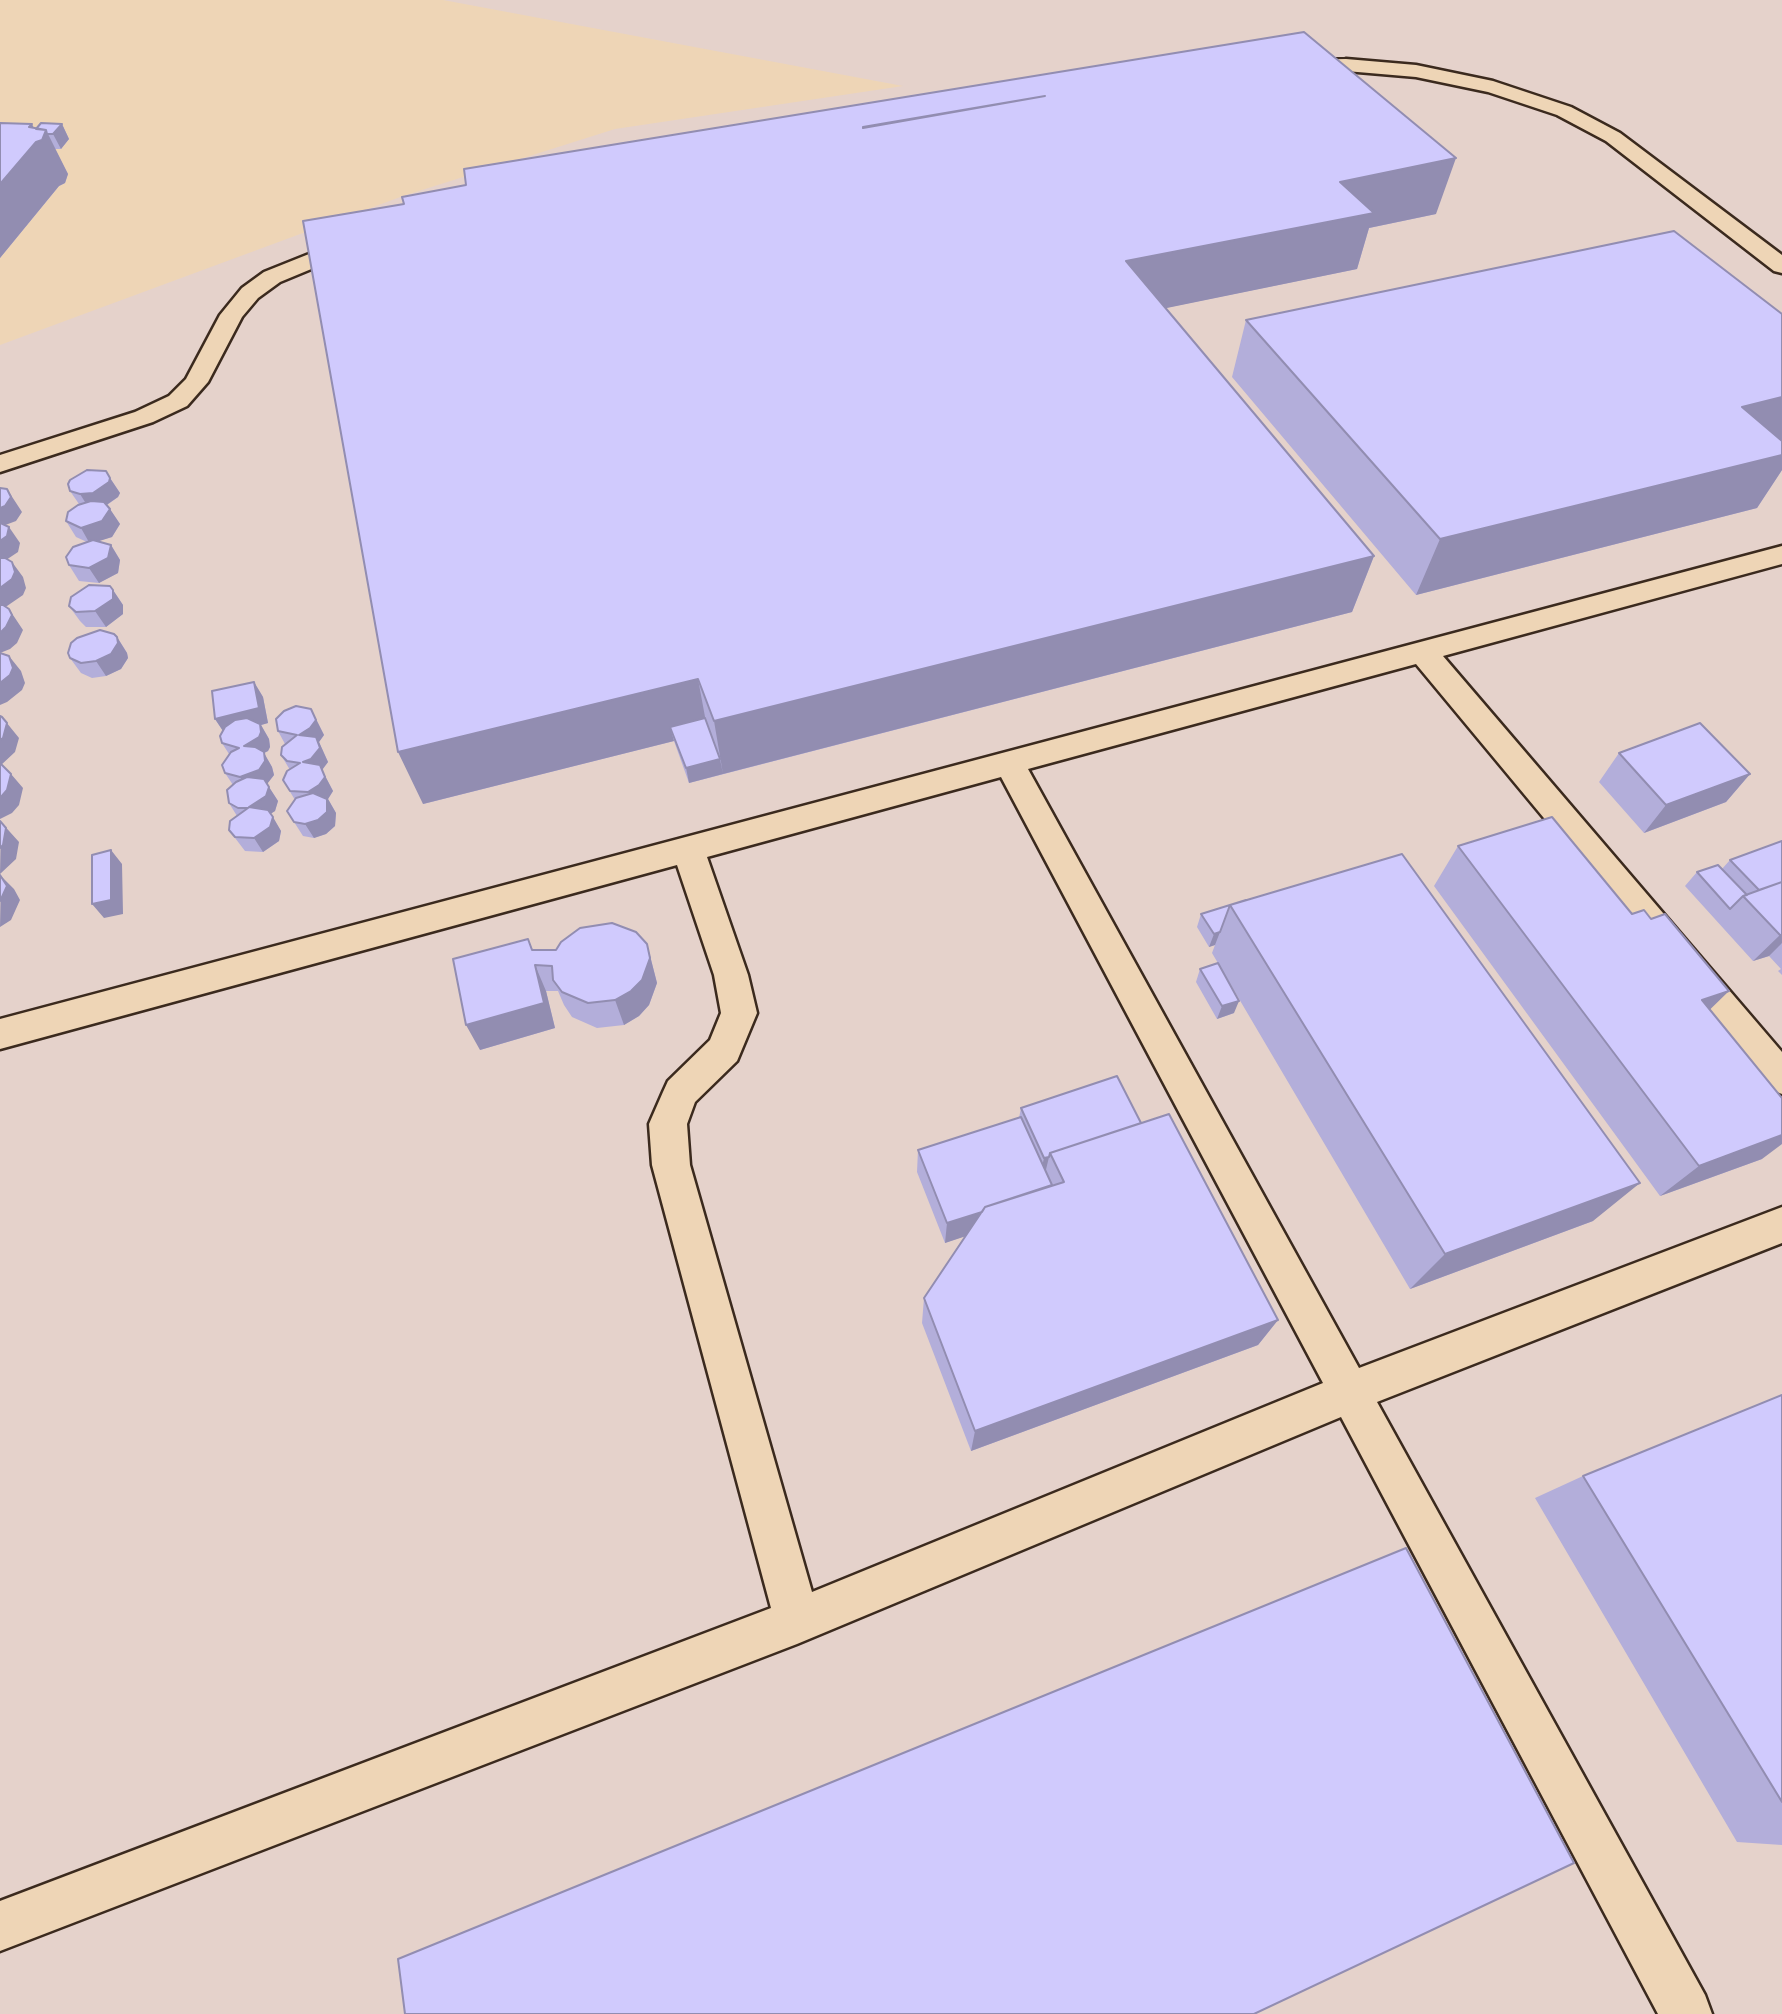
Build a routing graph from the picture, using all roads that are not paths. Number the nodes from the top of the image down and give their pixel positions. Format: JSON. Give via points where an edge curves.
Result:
{"nodes":[{"id":1,"x":1276,"y":67,"type":"edge"},
{"id":2,"x":373,"y":235,"type":"edge"},
{"id":3,"x":1782,"y":266,"type":"edge"},
{"id":4,"x":0,"y":464,"type":"edge"},
{"id":5,"x":1782,"y":555,"type":"edge"},
{"id":6,"x":1423,"y":652,"type":"junction"},
{"id":7,"x":1009,"y":762,"type":"junction"},
{"id":8,"x":688,"y":849,"type":"junction"},
{"id":9,"x":0,"y":1034,"type":"edge"},
{"id":10,"x":1782,"y":1078,"type":"edge"},
{"id":11,"x":1782,"y":1225,"type":"edge"},
{"id":12,"x":1351,"y":1392,"type":"junction"},
{"id":13,"x":797,"y":1621,"type":"junction"},
{"id":14,"x":0,"y":1926,"type":"edge"},
{"id":15,"x":1686,"y":2014,"type":"edge"}],
"edges":[{"from":1,"to":3,"type":"lane","via":[[1346,65],[1416,71],[1493,87],[1564,111],[1613,137]]},
{"from":2,"to":4,"type":"lane","via":[[260,284],[232,314],[196,382],[178,401],[144,417]]},
{"from":5,"to":6,"type":"lane"},
{"from":6,"to":7,"type":"lane"},
{"from":6,"to":10,"type":"lane"},
{"from":7,"to":8,"type":"lane"},
{"from":7,"to":12,"type":"lane"},
{"from":8,"to":9,"type":"lane"},
{"from":8,"to":13,"type":"lane","via":[[731,975],[739,1013],[724,1050],[681,1092],[668,1124],[671,1165]]},
{"from":11,"to":12,"type":"lane"},
{"from":12,"to":13,"type":"lane"},
{"from":12,"to":15,"type":"lane"},
{"from":13,"to":14,"type":"lane"}]}
